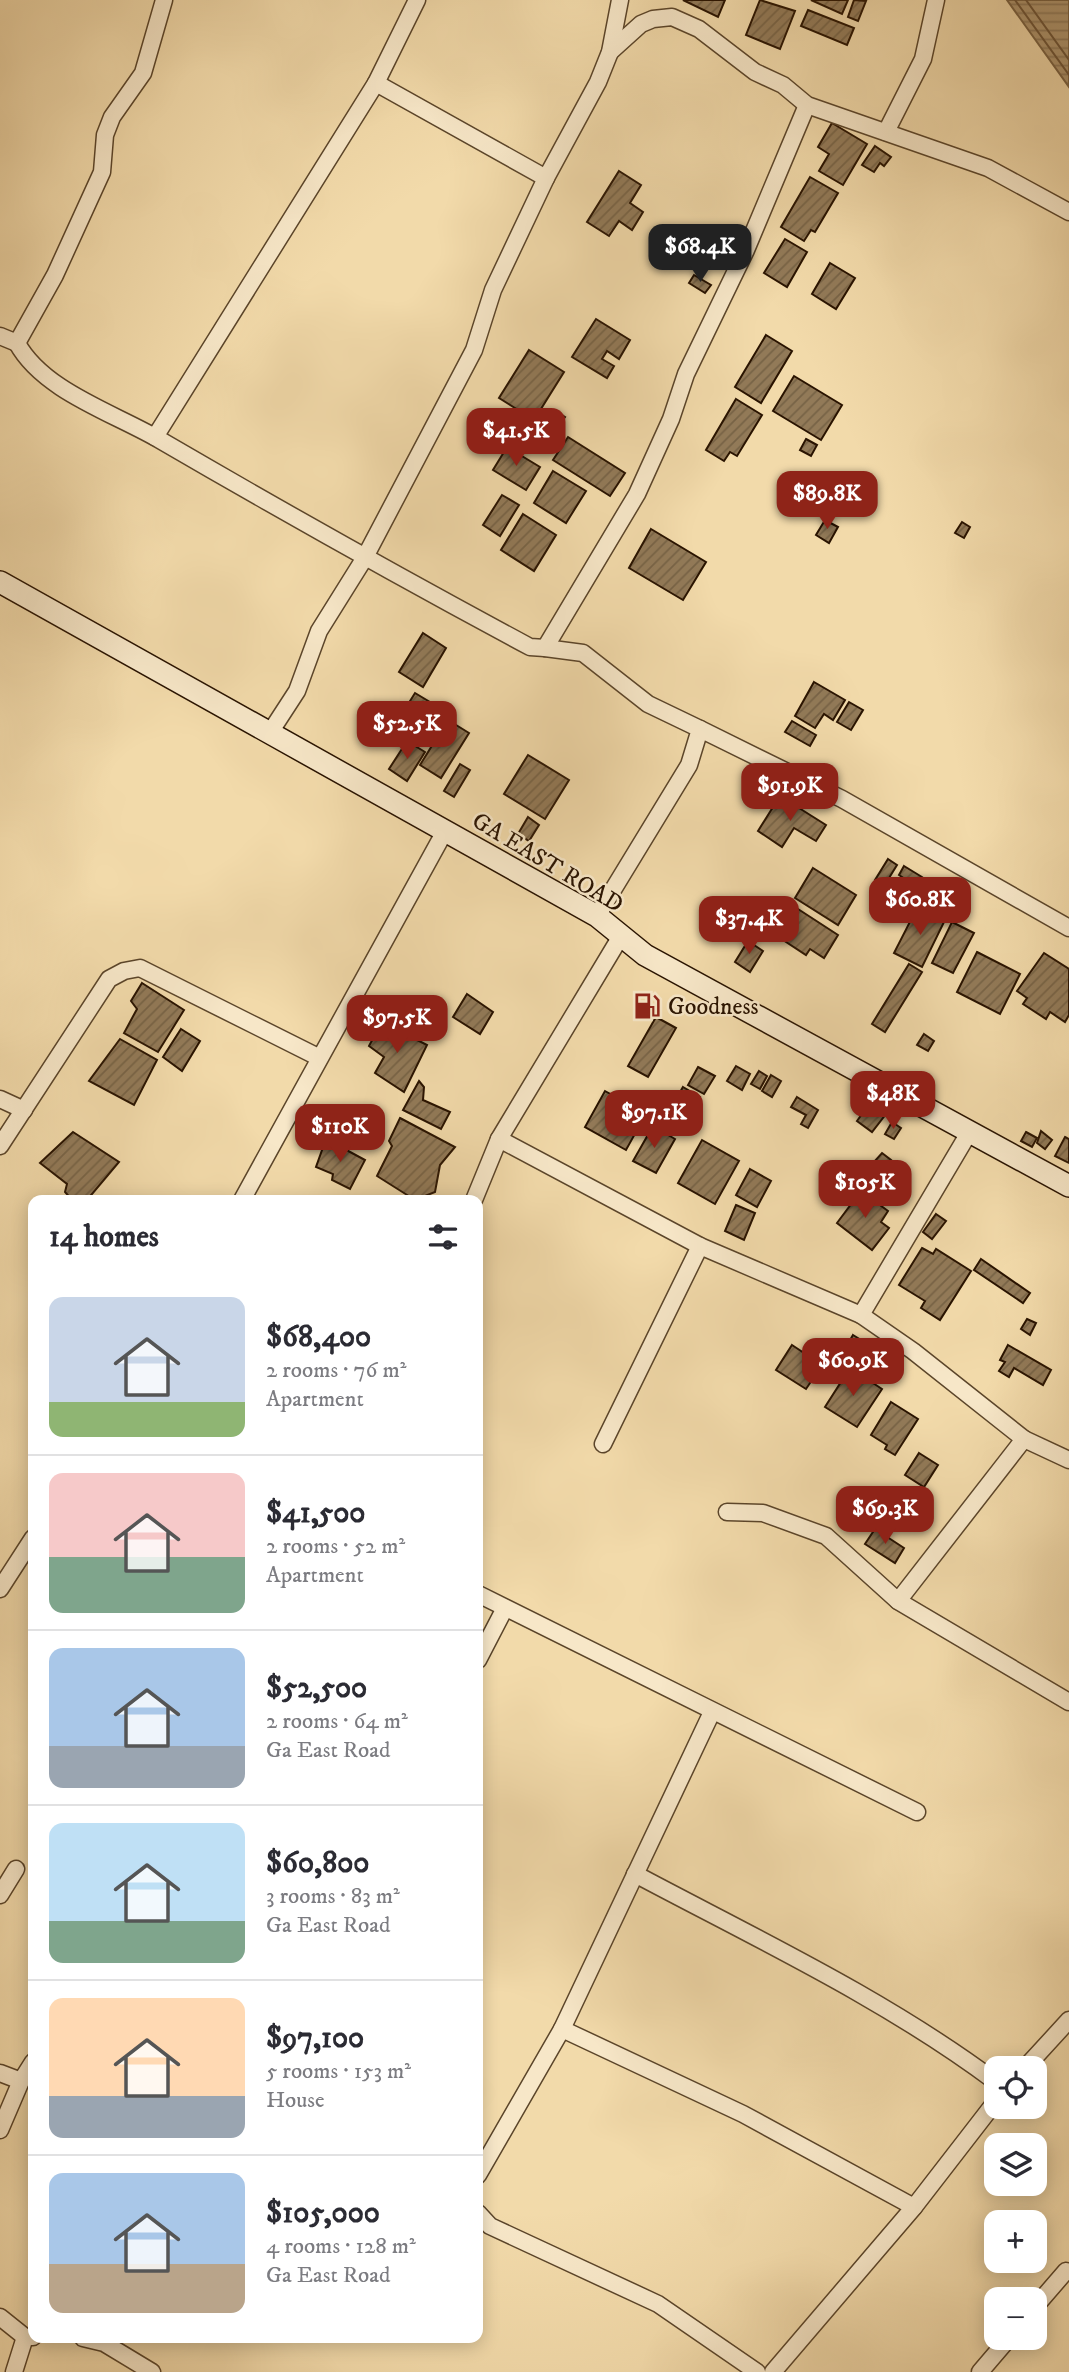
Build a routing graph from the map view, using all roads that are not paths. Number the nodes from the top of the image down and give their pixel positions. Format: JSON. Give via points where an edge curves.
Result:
{"nodes":[{"id":1,"x":164,"y":0,"type":"edge"},
{"id":2,"x":417,"y":0,"type":"edge"},
{"id":3,"x":620,"y":0,"type":"edge"},
{"id":4,"x":936,"y":0,"type":"edge"},
{"id":5,"x":610,"y":52,"type":"junction"},
{"id":6,"x":376,"y":83,"type":"junction"},
{"id":7,"x":807,"y":105,"type":"junction"},
{"id":8,"x":886,"y":132,"type":"junction"},
{"id":9,"x":546,"y":178,"type":"junction"},
{"id":10,"x":1069,"y":212,"type":"edge"},
{"id":11,"x":0,"y":336,"type":"edge"},
{"id":12,"x":17,"y":344,"type":"junction"},
{"id":13,"x":155,"y":437,"type":"junction"},
{"id":14,"x":364,"y":559,"type":"junction"},
{"id":15,"x":0,"y":582,"type":"edge"},
{"id":16,"x":545,"y":648,"type":"junction"},
{"id":17,"x":700,"y":729,"type":"junction"},
{"id":18,"x":271,"y":732,"type":"junction"},
{"id":19,"x":445,"y":831,"type":"junction"},
{"id":20,"x":597,"y":916,"type":"junction"},
{"id":21,"x":1069,"y":928,"type":"edge"},
{"id":22,"x":621,"y":936,"type":"junction"},
{"id":23,"x":318,"y":1057,"type":"junction"},
{"id":24,"x":0,"y":1098,"type":"edge"},
{"id":25,"x":24,"y":1110,"type":"junction"},
{"id":26,"x":970,"y":1131,"type":"junction"},
{"id":27,"x":499,"y":1139,"type":"junction"},
{"id":28,"x":0,"y":1146,"type":"edge"},
{"id":29,"x":1069,"y":1186,"type":"edge"},
{"id":30,"x":245,"y":1195,"type":"edge"},
{"id":31,"x":476,"y":1195,"type":"edge"},
{"id":32,"x":700,"y":1246,"type":"junction"},
{"id":33,"x":861,"y":1315,"type":"junction"},
{"id":34,"x":1024,"y":1439,"type":"junction"},
{"id":35,"x":603,"y":1444,"type":"dead end"},
{"id":36,"x":1069,"y":1460,"type":"edge"},
{"id":37,"x":727,"y":1512,"type":"dead end"},
{"id":38,"x":28,"y":1546,"type":"edge"},
{"id":39,"x":0,"y":1589,"type":"edge"},
{"id":40,"x":483,"y":1597,"type":"edge"},
{"id":41,"x":898,"y":1601,"type":"junction"},
{"id":42,"x":505,"y":1608,"type":"junction"},
{"id":43,"x":483,"y":1650,"type":"edge"},
{"id":44,"x":1069,"y":1702,"type":"edge"},
{"id":45,"x":712,"y":1712,"type":"junction"},
{"id":46,"x":917,"y":1812,"type":"dead end"},
{"id":47,"x":16,"y":1869,"type":"dead end"},
{"id":48,"x":635,"y":1874,"type":"junction"},
{"id":49,"x":0,"y":1895,"type":"edge"},
{"id":50,"x":1069,"y":2020,"type":"edge"},
{"id":51,"x":562,"y":2029,"type":"junction"},
{"id":52,"x":1037,"y":2056,"type":"edge"},
{"id":53,"x":28,"y":2069,"type":"edge"},
{"id":54,"x":0,"y":2073,"type":"edge"},
{"id":55,"x":984,"y":2073,"type":"edge"},
{"id":56,"x":20,"y":2081,"type":"junction"},
{"id":57,"x":984,"y":2117,"type":"edge"},
{"id":58,"x":0,"y":2130,"type":"edge"},
{"id":59,"x":483,"y":2166,"type":"edge"},
{"id":60,"x":914,"y":2207,"type":"junction"},
{"id":61,"x":483,"y":2218,"type":"edge"},
{"id":62,"x":1066,"y":2271,"type":"dead end"},
{"id":63,"x":1047,"y":2293,"type":"edge"},
{"id":64,"x":0,"y":2317,"type":"edge"},
{"id":65,"x":28,"y":2336,"type":"edge"},
{"id":66,"x":28,"y":2339,"type":"edge"},
{"id":67,"x":108,"y":2343,"type":"edge"},
{"id":68,"x":999,"y":2350,"type":"edge"},
{"id":69,"x":14,"y":2372,"type":"edge"},
{"id":70,"x":152,"y":2372,"type":"edge"},
{"id":71,"x":757,"y":2372,"type":"edge"},
{"id":72,"x":773,"y":2372,"type":"edge"},
{"id":73,"x":980,"y":2372,"type":"edge"}],
"edges":[{"from":1,"to":12,"type":"street","via":[[143,73],[105,135],[102,172]]},
{"from":2,"to":6,"type":"street"},
{"from":3,"to":5,"type":"street"},
{"from":4,"to":8,"type":"street","via":[[923,59]]},
{"from":5,"to":7,"type":"street","via":[[641,24],[672,17],[699,29]]},
{"from":5,"to":9,"type":"street"},
{"from":6,"to":9,"type":"street"},
{"from":6,"to":13,"type":"street"},
{"from":7,"to":8,"type":"street"},
{"from":7,"to":16,"type":"street","via":[[637,494]]},
{"from":8,"to":10,"type":"street","via":[[989,168]]},
{"from":9,"to":14,"type":"street","via":[[493,290],[474,350]]},
{"from":11,"to":12,"type":"street"},
{"from":12,"to":13,"type":"street","via":[[49,380]]},
{"from":13,"to":14,"type":"street"},
{"from":14,"to":16,"type":"street","via":[[530,647]]},
{"from":14,"to":18,"type":"street","via":[[319,631],[297,691]]},
{"from":15,"to":18,"type":"street","name":"GA EAST ROAD"},
{"from":16,"to":17,"type":"street","via":[[583,653],[648,704]]},
{"from":17,"to":20,"type":"street","via":[[690,765]]},
{"from":17,"to":21,"type":"street","via":[[842,799]]},
{"from":18,"to":19,"type":"street","name":"GA EAST ROAD"},
{"from":19,"to":20,"type":"street","name":"GA EAST ROAD"},
{"from":19,"to":23,"type":"street"},
{"from":20,"to":22,"type":"street","name":"GA EAST ROAD"},
{"from":22,"to":26,"type":"street","name":"GA EAST ROAD","via":[[645,955]]},
{"from":22,"to":27,"type":"street"},
{"from":23,"to":25,"type":"street","via":[[140,968],[132,969],[108,979]]},
{"from":23,"to":30,"type":"street"},
{"from":24,"to":25,"type":"street"},
{"from":25,"to":28,"type":"street"},
{"from":26,"to":29,"type":"street","name":"GA EAST ROAD"},
{"from":26,"to":33,"type":"street"},
{"from":27,"to":31,"type":"street"},
{"from":27,"to":32,"type":"street"},
{"from":32,"to":33,"type":"street"},
{"from":32,"to":35,"type":"street"},
{"from":33,"to":34,"type":"street"},
{"from":34,"to":36,"type":"street"},
{"from":34,"to":41,"type":"street"},
{"from":37,"to":41,"type":"street","via":[[763,1513],[826,1536]]},
{"from":38,"to":39,"type":"street"},
{"from":40,"to":42,"type":"street"},
{"from":41,"to":44,"type":"street"},
{"from":42,"to":43,"type":"street"},
{"from":42,"to":45,"type":"street"},
{"from":45,"to":46,"type":"street"},
{"from":45,"to":48,"type":"street"},
{"from":47,"to":49,"type":"street"},
{"from":48,"to":51,"type":"street"},
{"from":48,"to":55,"type":"street","via":[[833,1979]]},
{"from":50,"to":52,"type":"street"},
{"from":51,"to":59,"type":"street"},
{"from":51,"to":60,"type":"street","via":[[743,2114]]},
{"from":53,"to":56,"type":"street"},
{"from":54,"to":56,"type":"street"},
{"from":56,"to":58,"type":"street"},
{"from":57,"to":60,"type":"street"},
{"from":60,"to":72,"type":"street"},
{"from":61,"to":71,"type":"street","via":[[491,2226],[658,2304]]},
{"from":62,"to":63,"type":"street"},
{"from":64,"to":65,"type":"street"},
{"from":66,"to":69,"type":"street"},
{"from":67,"to":70,"type":"street"},
{"from":68,"to":73,"type":"street"}]}
